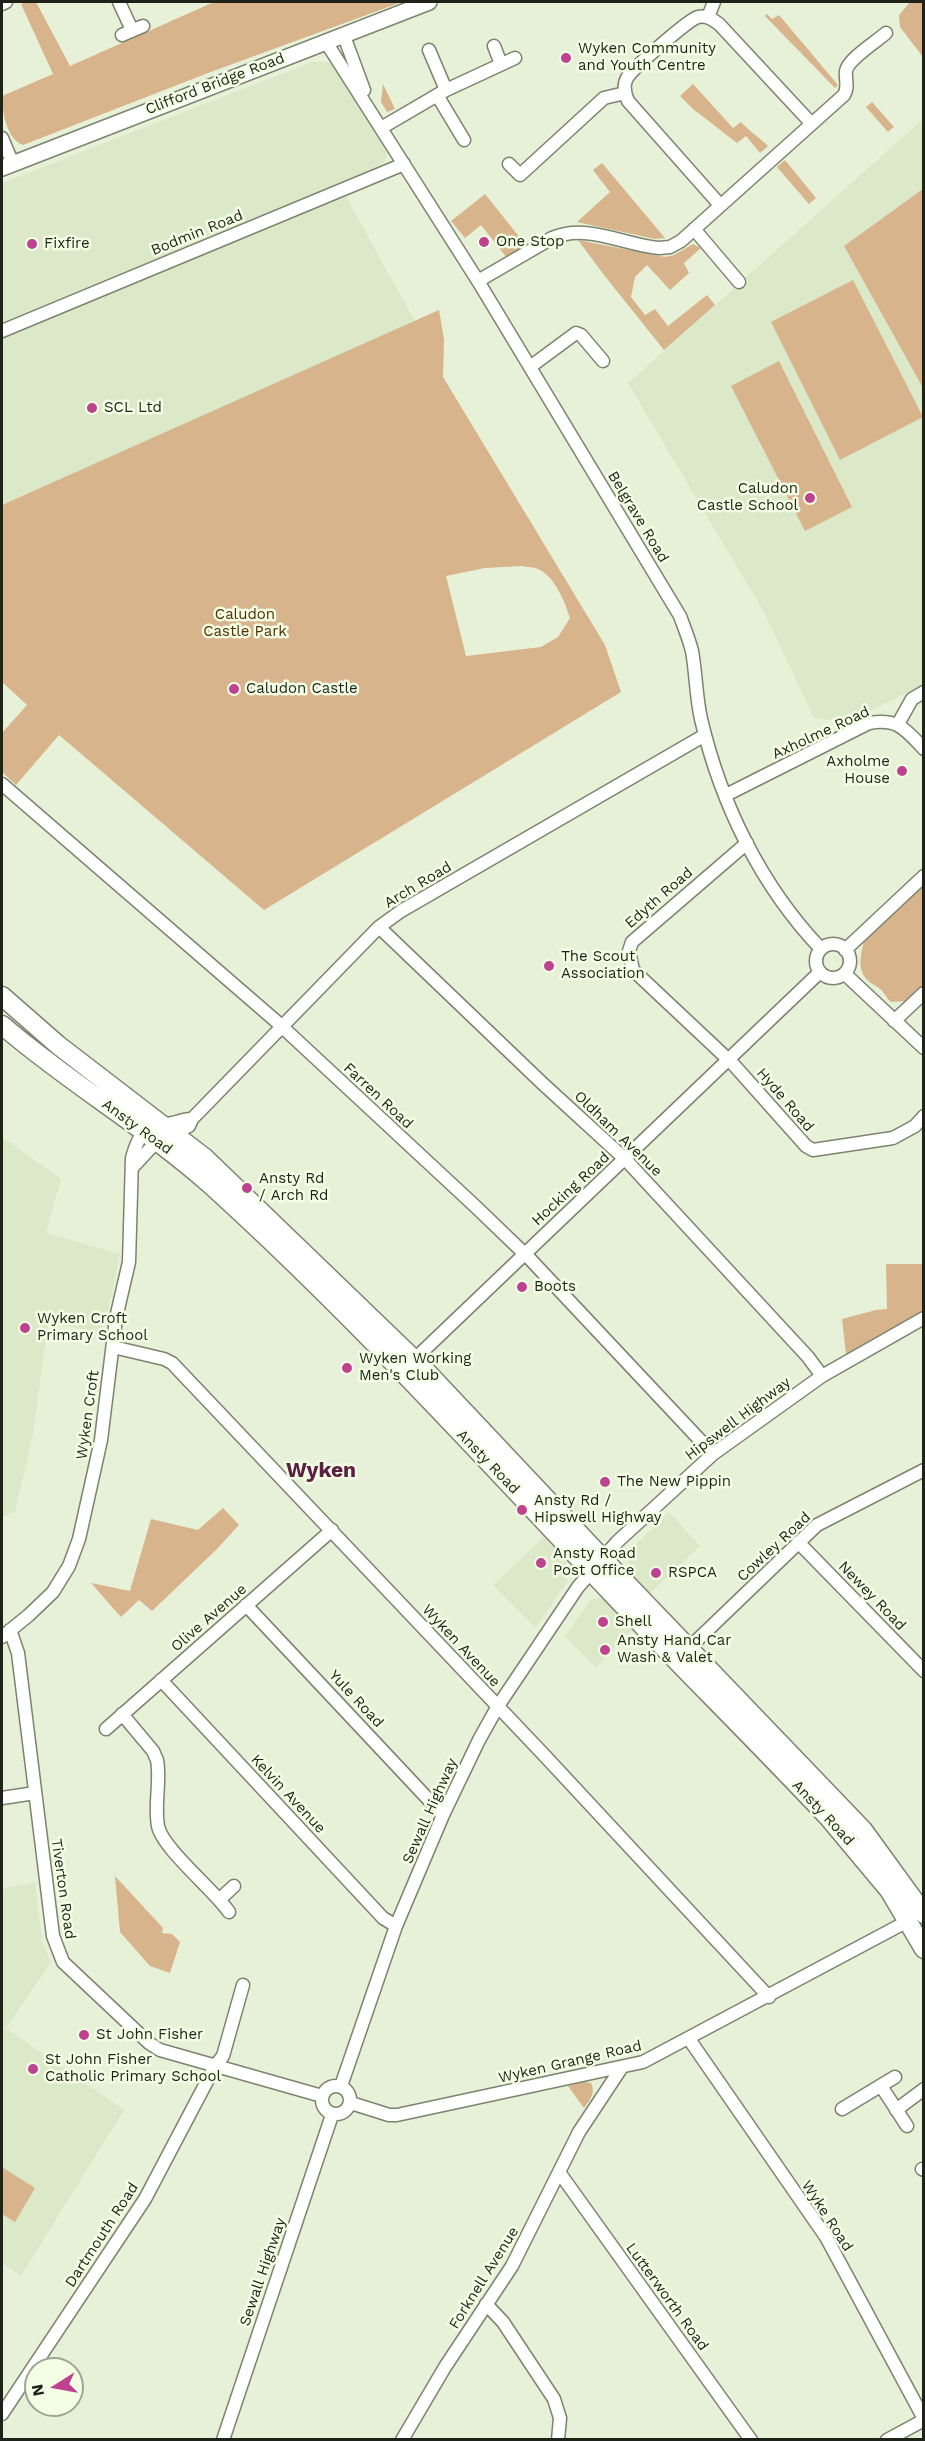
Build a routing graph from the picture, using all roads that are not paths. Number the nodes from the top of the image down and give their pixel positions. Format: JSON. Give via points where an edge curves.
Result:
{"nodes":[{"id":1,"x":6,"y":2,"type":"edge"},
{"id":2,"x":119,"y":2,"type":"edge"},
{"id":3,"x":429,"y":2,"type":"edge"},
{"id":4,"x":714,"y":2,"type":"edge"},
{"id":5,"x":2,"y":4,"type":"edge"},
{"id":6,"x":708,"y":17,"type":"junction"},
{"id":7,"x":132,"y":30,"type":"dead end"},
{"id":8,"x":886,"y":33,"type":"dead end"},
{"id":9,"x":344,"y":36,"type":"junction"},
{"id":10,"x":326,"y":42,"type":"junction"},
{"id":11,"x":494,"y":46,"type":"dead end"},
{"id":12,"x":429,"y":50,"type":"dead end"},
{"id":13,"x":515,"y":58,"type":"dead end"},
{"id":14,"x":501,"y":64,"type":"junction"},
{"id":15,"x":442,"y":92,"type":"junction"},
{"id":16,"x":625,"y":93,"type":"junction"},
{"id":17,"x":811,"y":123,"type":"junction"},
{"id":18,"x":379,"y":125,"type":"junction"},
{"id":19,"x":2,"y":138,"type":"edge"},
{"id":20,"x":464,"y":140,"type":"dead end"},
{"id":21,"x":404,"y":164,"type":"junction"},
{"id":22,"x":509,"y":164,"type":"dead end"},
{"id":23,"x":7,"y":166,"type":"edge"},
{"id":24,"x":720,"y":205,"type":"junction"},
{"id":25,"x":694,"y":229,"type":"junction"},
{"id":26,"x":478,"y":281,"type":"junction"},
{"id":27,"x":739,"y":282,"type":"dead end"},
{"id":28,"x":2,"y":331,"type":"edge"},
{"id":29,"x":603,"y":361,"type":"dead end"},
{"id":30,"x":531,"y":367,"type":"junction"},
{"id":31,"x":924,"y":692,"type":"edge"},
{"id":32,"x":898,"y":724,"type":"junction"},
{"id":33,"x":705,"y":735,"type":"junction"},
{"id":34,"x":924,"y":749,"type":"edge"},
{"id":35,"x":2,"y":784,"type":"edge"},
{"id":36,"x":726,"y":795,"type":"junction"},
{"id":37,"x":747,"y":843,"type":"junction"},
{"id":38,"x":924,"y":876,"type":"edge"},
{"id":39,"x":379,"y":927,"type":"junction"},
{"id":40,"x":821,"y":949,"type":"junction"},
{"id":41,"x":845,"y":950,"type":"junction"},
{"id":42,"x":820,"y":972,"type":"junction"},
{"id":43,"x":845,"y":974,"type":"junction"},
{"id":44,"x":924,"y":993,"type":"edge"},
{"id":45,"x":2,"y":996,"type":"edge"},
{"id":46,"x":894,"y":1021,"type":"junction"},
{"id":47,"x":2,"y":1025,"type":"edge"},
{"id":48,"x":282,"y":1027,"type":"junction"},
{"id":49,"x":924,"y":1048,"type":"edge"},
{"id":50,"x":729,"y":1059,"type":"junction"},
{"id":51,"x":924,"y":1116,"type":"edge"},
{"id":52,"x":192,"y":1119,"type":"joint"},
{"id":53,"x":160,"y":1132,"type":"junction"},
{"id":54,"x":625,"y":1159,"type":"junction"},
{"id":55,"x":525,"y":1253,"type":"junction"},
{"id":56,"x":924,"y":1318,"type":"edge"},
{"id":57,"x":113,"y":1347,"type":"junction"},
{"id":58,"x":417,"y":1356,"type":"junction"},
{"id":59,"x":401,"y":1372,"type":"junction"},
{"id":60,"x":822,"y":1376,"type":"junction"},
{"id":61,"x":713,"y":1454,"type":"junction"},
{"id":62,"x":924,"y":1470,"type":"edge"},
{"id":63,"x":332,"y":1530,"type":"junction"},
{"id":64,"x":798,"y":1542,"type":"junction"},
{"id":65,"x":596,"y":1565,"type":"junction"},
{"id":66,"x":246,"y":1605,"type":"junction"},
{"id":67,"x":6,"y":1634,"type":"edge"},
{"id":68,"x":689,"y":1648,"type":"junction"},
{"id":69,"x":924,"y":1671,"type":"edge"},
{"id":70,"x":161,"y":1680,"type":"junction"},
{"id":71,"x":498,"y":1706,"type":"junction"},
{"id":72,"x":122,"y":1714,"type":"junction"},
{"id":73,"x":106,"y":1730,"type":"dead end"},
{"id":74,"x":35,"y":1793,"type":"junction"},
{"id":75,"x":2,"y":1798,"type":"edge"},
{"id":76,"x":443,"y":1815,"type":"junction"},
{"id":77,"x":234,"y":1886,"type":"dead end"},
{"id":78,"x":220,"y":1899,"type":"junction"},
{"id":79,"x":229,"y":1912,"type":"dead end"},
{"id":80,"x":916,"y":1918,"type":"edge"},
{"id":81,"x":396,"y":1926,"type":"junction"},
{"id":82,"x":924,"y":1949,"type":"edge"},
{"id":83,"x":243,"y":1985,"type":"dead end"},
{"id":84,"x":769,"y":1997,"type":"junction"},
{"id":85,"x":689,"y":2039,"type":"junction"},
{"id":86,"x":215,"y":2066,"type":"junction"},
{"id":87,"x":622,"y":2067,"type":"junction"},
{"id":88,"x":895,"y":2077,"type":"dead end"},
{"id":89,"x":341,"y":2086,"type":"junction"},
{"id":90,"x":881,"y":2086,"type":"junction"},
{"id":91,"x":924,"y":2090,"type":"edge"},
{"id":92,"x":322,"y":2096,"type":"junction"},
{"id":93,"x":351,"y":2103,"type":"junction"},
{"id":94,"x":842,"y":2109,"type":"dead end"},
{"id":95,"x":896,"y":2110,"type":"junction"},
{"id":96,"x":332,"y":2115,"type":"junction"},
{"id":97,"x":907,"y":2126,"type":"dead end"},
{"id":98,"x":559,"y":2172,"type":"junction"},
{"id":99,"x":486,"y":2304,"type":"junction"},
{"id":100,"x":2,"y":2414,"type":"edge"},
{"id":101,"x":924,"y":2419,"type":"edge"},
{"id":102,"x":223,"y":2439,"type":"edge"},
{"id":103,"x":402,"y":2439,"type":"edge"},
{"id":104,"x":558,"y":2439,"type":"edge"},
{"id":105,"x":751,"y":2439,"type":"edge"},
{"id":106,"x":887,"y":2439,"type":"edge"}],
"edges":[{"from":1,"to":5,"type":"street"},
{"from":2,"to":7,"type":"street"},
{"from":3,"to":9,"type":"main road","name":"Clifford Bridge Road"},
{"from":4,"to":6,"type":"street"},
{"from":6,"to":16,"type":"street","via":[[687,22],[644,61],[627,78]]},
{"from":6,"to":17,"type":"street","via":[[719,24]]},
{"from":8,"to":17,"type":"street","via":[[849,64],[845,94]]},
{"from":9,"to":10,"type":"main road","name":"Clifford Bridge Road"},
{"from":9,"to":18,"type":"street","name":"Belgrave Road"},
{"from":10,"to":18,"type":"street","name":"Belgrave Road"},
{"from":10,"to":23,"type":"main road","name":"Clifford Bridge Road"},
{"from":11,"to":14,"type":"street"},
{"from":12,"to":15,"type":"street"},
{"from":13,"to":14,"type":"street"},
{"from":14,"to":15,"type":"street"},
{"from":15,"to":18,"type":"street"},
{"from":15,"to":20,"type":"street"},
{"from":16,"to":22,"type":"street","via":[[604,98],[520,175]]},
{"from":16,"to":24,"type":"street","via":[[630,104]]},
{"from":17,"to":24,"type":"street"},
{"from":18,"to":21,"type":"street","name":"Belgrave Road"},
{"from":19,"to":23,"type":"street"},
{"from":21,"to":26,"type":"street","name":"Belgrave Road"},
{"from":21,"to":28,"type":"street","name":"Bodmin Road"},
{"from":24,"to":25,"type":"street"},
{"from":25,"to":26,"type":"street","via":[[665,248],[584,232],[565,233]]},
{"from":25,"to":27,"type":"street"},
{"from":26,"to":30,"type":"street","name":"Belgrave Road"},
{"from":29,"to":30,"type":"street","via":[[576,333]]},
{"from":30,"to":33,"type":"street","name":"Belgrave Road","via":[[680,616],[692,651]]},
{"from":31,"to":32,"type":"street","via":[[912,699]]},
{"from":32,"to":34,"type":"street"},
{"from":32,"to":36,"type":"street","name":"Axholme Road","via":[[886,720],[869,723]]},
{"from":33,"to":36,"type":"street","name":"Belgrave Road"},
{"from":33,"to":39,"type":"street","name":"Arch Road"},
{"from":35,"to":48,"type":"street","name":"Farren Road"},
{"from":36,"to":37,"type":"street","name":"Belgrave Road"},
{"from":37,"to":40,"type":"street","name":"Belgrave Road","via":[[775,892]]},
{"from":37,"to":50,"type":"street","name":"Edyth Road","via":[[632,942],[629,951],[633,970]]},
{"from":38,"to":41,"type":"street"},
{"from":39,"to":48,"type":"street","name":"Arch Road"},
{"from":39,"to":54,"type":"street","name":"Oldham Avenue"},
{"from":40,"to":41,"type":"street","via":[[833,945]]},
{"from":40,"to":42,"type":"street","via":[[816,958]]},
{"from":41,"to":43,"type":"street","via":[[849,964]]},
{"from":42,"to":43,"type":"street","via":[[834,978]]},
{"from":42,"to":50,"type":"street","name":"Hocking Road"},
{"from":43,"to":46,"type":"street"},
{"from":44,"to":46,"type":"street"},
{"from":45,"to":53,"type":"highway","name":"Ansty Road"},
{"from":46,"to":49,"type":"street"},
{"from":47,"to":53,"type":"highway","name":"Ansty Road","via":[[48,1064]]},
{"from":48,"to":52,"type":"street","name":"Arch Road"},
{"from":48,"to":55,"type":"street","name":"Farren Road"},
{"from":50,"to":51,"type":"street","name":"Hyde Road","via":[[813,1150],[893,1138]]},
{"from":50,"to":54,"type":"street","name":"Hocking Road"},
{"from":52,"to":53,"type":"street","name":"Ansty Road"},
{"from":53,"to":57,"type":"street","name":"Wyken Croft","via":[[137,1142],[132,1158],[130,1256]]},
{"from":53,"to":58,"type":"highway","name":"Ansty Road","via":[[205,1158],[358,1308]]},
{"from":53,"to":59,"type":"highway","name":"Ansty Road"},
{"from":54,"to":55,"type":"street","name":"Hocking Road"},
{"from":54,"to":60,"type":"street","name":"Oldham Avenue"},
{"from":55,"to":58,"type":"street","name":"Hocking Road"},
{"from":55,"to":61,"type":"street","name":"Farren Road"},
{"from":56,"to":60,"type":"street","name":"Hipswell Highway"},
{"from":57,"to":63,"type":"street","name":"Wyken Avenue","via":[[172,1363]]},
{"from":57,"to":67,"type":"street","name":"Wyken Croft","via":[[101,1440],[75,1554],[53,1592]]},
{"from":58,"to":59,"type":"highway"},
{"from":58,"to":65,"type":"highway","name":"Ansty Road"},
{"from":59,"to":65,"type":"highway","name":"Ansty Road"},
{"from":60,"to":61,"type":"street","name":"Hipswell Highway"},
{"from":61,"to":65,"type":"street","name":"Hipswell Highway"},
{"from":62,"to":64,"type":"street","name":"Cowley Road","via":[[827,1518]]},
{"from":63,"to":66,"type":"street","name":"Olive Avenue"},
{"from":63,"to":71,"type":"street","name":"Wyken Avenue"},
{"from":64,"to":68,"type":"street","name":"Cowley Road"},
{"from":64,"to":69,"type":"street","name":"Newey Road"},
{"from":65,"to":68,"type":"highway","name":"Ansty Road"},
{"from":65,"to":71,"type":"street","name":"Sewall Highway"},
{"from":65,"to":80,"type":"highway","name":"Ansty Road"},
{"from":66,"to":70,"type":"street","name":"Olive Avenue"},
{"from":66,"to":76,"type":"street","name":"Yule Road"},
{"from":67,"to":74,"type":"street","name":"Tiverton Road","via":[[18,1653]]},
{"from":68,"to":80,"type":"highway","name":"Ansty Road","via":[[863,1830]]},
{"from":70,"to":72,"type":"street","name":"Olive Avenue"},
{"from":70,"to":81,"type":"street","name":"Kelvin Avenue","via":[[383,1918]]},
{"from":71,"to":76,"type":"street","name":"Sewall Highway"},
{"from":71,"to":84,"type":"street","name":"Wyken Avenue"},
{"from":72,"to":73,"type":"street","name":"Olive Avenue"},
{"from":72,"to":78,"type":"street","via":[[157,1760],[158,1823],[162,1837]]},
{"from":74,"to":75,"type":"street"},
{"from":74,"to":86,"type":"street","name":"Tiverton Road","via":[[53,1936],[63,1962],[149,2043]]},
{"from":76,"to":81,"type":"street","name":"Sewall Highway"},
{"from":77,"to":78,"type":"street"},
{"from":78,"to":79,"type":"street"},
{"from":80,"to":82,"type":"highway","name":"Ansty Road"},
{"from":80,"to":84,"type":"street","name":"Wyken Grange Road"},
{"from":81,"to":89,"type":"street","name":"Sewall Highway"},
{"from":83,"to":86,"type":"street","name":"Dartmouth Road","via":[[223,2056]]},
{"from":84,"to":85,"type":"street","name":"Wyken Grange Road"},
{"from":85,"to":87,"type":"street","name":"Wyken Grange Road","via":[[649,2060]]},
{"from":85,"to":101,"type":"street","name":"Wyke Road","via":[[826,2237]]},
{"from":86,"to":92,"type":"street","name":"Tiverton Road"},
{"from":86,"to":100,"type":"street","name":"Dartmouth Road","via":[[145,2199]]},
{"from":87,"to":93,"type":"street","name":"Wyken Grange Road","via":[[397,2115]]},
{"from":87,"to":98,"type":"street","name":"Forknell Avenue","via":[[579,2132]]},
{"from":88,"to":90,"type":"street"},
{"from":89,"to":92,"type":"street","via":[[328,2088]]},
{"from":89,"to":93,"type":"street"},
{"from":90,"to":94,"type":"street"},
{"from":90,"to":95,"type":"street"},
{"from":91,"to":95,"type":"street"},
{"from":92,"to":96,"type":"street","via":[[324,2109]]},
{"from":93,"to":96,"type":"street","via":[[344,2112]]},
{"from":95,"to":97,"type":"street"},
{"from":96,"to":102,"type":"street","name":"Sewall Highway"},
{"from":98,"to":99,"type":"street","name":"Forknell Avenue","via":[[524,2243]]},
{"from":98,"to":105,"type":"street","name":"Lutterworth Road"},
{"from":99,"to":103,"type":"street","name":"Forknell Avenue"},
{"from":99,"to":104,"type":"street","via":[[503,2322],[554,2399],[560,2418]]},
{"from":101,"to":106,"type":"street"}]}
